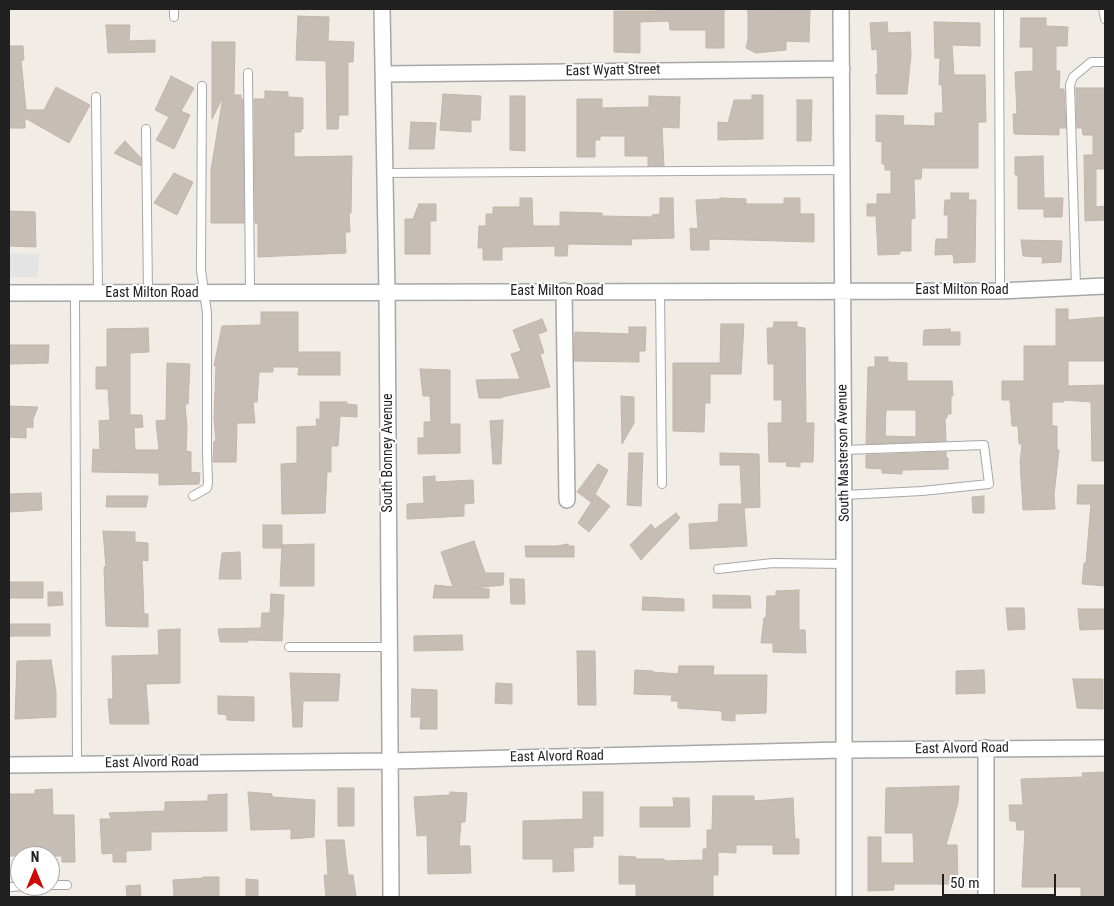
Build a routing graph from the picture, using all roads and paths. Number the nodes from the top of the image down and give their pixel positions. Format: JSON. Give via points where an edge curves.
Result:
{"nodes":[{"id":1,"x":382,"y":9,"type":"edge"},
{"id":2,"x":840,"y":9,"type":"edge"},
{"id":3,"x":999,"y":9,"type":"edge"},
{"id":4,"x":1103,"y":9,"type":"edge"},
{"id":5,"x":1105,"y":19,"type":"edge"},
{"id":6,"x":1105,"y":62,"type":"edge"},
{"id":7,"x":842,"y":69,"type":"junction"},
{"id":8,"x":248,"y":73,"type":"dead end"},
{"id":9,"x":384,"y":74,"type":"junction"},
{"id":10,"x":202,"y":86,"type":"dead end"},
{"id":11,"x":96,"y":97,"type":"dead end"},
{"id":12,"x":146,"y":129,"type":"dead end"},
{"id":13,"x":841,"y":170,"type":"junction"},
{"id":14,"x":385,"y":173,"type":"junction"},
{"id":15,"x":1105,"y":286,"type":"edge"},
{"id":16,"x":1076,"y":287,"type":"junction"},
{"id":17,"x":387,"y":291,"type":"junction"},
{"id":18,"x":564,"y":291,"type":"junction"},
{"id":19,"x":660,"y":291,"type":"junction"},
{"id":20,"x":842,"y":291,"type":"junction"},
{"id":21,"x":1000,"y":291,"type":"junction"},
{"id":22,"x":205,"y":292,"type":"junction"},
{"id":23,"x":250,"y":292,"type":"junction"},
{"id":24,"x":9,"y":293,"type":"edge"},
{"id":25,"x":75,"y":293,"type":"junction"},
{"id":26,"x":98,"y":293,"type":"junction"},
{"id":27,"x":148,"y":293,"type":"junction"},
{"id":28,"x":844,"y":450,"type":"junction"},
{"id":29,"x":662,"y":484,"type":"dead end"},
{"id":30,"x":844,"y":495,"type":"junction"},
{"id":31,"x":193,"y":496,"type":"dead end"},
{"id":32,"x":567,"y":500,"type":"dead end"},
{"id":33,"x":844,"y":564,"type":"junction"},
{"id":34,"x":718,"y":569,"type":"dead end"},
{"id":35,"x":289,"y":647,"type":"dead end"},
{"id":36,"x":389,"y":647,"type":"junction"},
{"id":37,"x":986,"y":748,"type":"junction"},
{"id":38,"x":1105,"y":748,"type":"edge"},
{"id":39,"x":843,"y":750,"type":"junction"},
{"id":40,"x":390,"y":760,"type":"junction"},
{"id":41,"x":77,"y":764,"type":"junction"},
{"id":42,"x":9,"y":765,"type":"edge"},
{"id":43,"x":60,"y":885,"type":"edge"},
{"id":44,"x":67,"y":885,"type":"dead end"},
{"id":45,"x":391,"y":897,"type":"edge"},
{"id":46,"x":844,"y":897,"type":"edge"},
{"id":47,"x":986,"y":897,"type":"edge"}],
"edges":[{"from":1,"to":9,"type":"street","name":"South Bonney Avenue"},
{"from":2,"to":7,"type":"street","name":"South Masterson Avenue"},
{"from":3,"to":21,"type":"lane"},
{"from":4,"to":5,"type":"lane"},
{"from":6,"to":16,"type":"lane","via":[[1091,62],[1070,85]]},
{"from":7,"to":9,"type":"street","name":"East Wyatt Street"},
{"from":7,"to":13,"type":"street","name":"South Masterson Avenue"},
{"from":8,"to":23,"type":"lane"},
{"from":9,"to":14,"type":"street","name":"South Bonney Avenue"},
{"from":10,"to":22,"type":"lane","via":[[201,270]]},
{"from":11,"to":26,"type":"lane"},
{"from":12,"to":27,"type":"lane"},
{"from":13,"to":14,"type":"lane"},
{"from":13,"to":20,"type":"street","name":"South Masterson Avenue"},
{"from":14,"to":17,"type":"street","name":"South Bonney Avenue"},
{"from":15,"to":16,"type":"street","name":"East Milton Road"},
{"from":16,"to":21,"type":"street","name":"East Milton Road"},
{"from":17,"to":18,"type":"street","name":"East Milton Road"},
{"from":17,"to":23,"type":"street","name":"East Milton Road"},
{"from":17,"to":36,"type":"street","name":"South Bonney Avenue"},
{"from":18,"to":19,"type":"street","name":"East Milton Road"},
{"from":18,"to":32,"type":"street"},
{"from":19,"to":20,"type":"street","name":"East Milton Road"},
{"from":19,"to":29,"type":"lane"},
{"from":20,"to":21,"type":"street","name":"East Milton Road"},
{"from":20,"to":28,"type":"street","name":"South Masterson Avenue"},
{"from":22,"to":23,"type":"street","name":"East Milton Road"},
{"from":22,"to":27,"type":"street","name":"East Milton Road"},
{"from":22,"to":31,"type":"lane","via":[[208,482],[207,488]]},
{"from":24,"to":25,"type":"street","name":"East Milton Road"},
{"from":25,"to":26,"type":"street","name":"East Milton Road"},
{"from":25,"to":41,"type":"lane"},
{"from":26,"to":27,"type":"street","name":"East Milton Road"},
{"from":28,"to":30,"type":"street","name":"South Masterson Avenue"},
{"from":28,"to":30,"type":"lane","via":[[984,445],[989,484]]},
{"from":30,"to":33,"type":"street","name":"South Masterson Avenue"},
{"from":33,"to":34,"type":"lane","via":[[773,563]]},
{"from":33,"to":39,"type":"street","name":"South Masterson Avenue"},
{"from":35,"to":36,"type":"lane"},
{"from":36,"to":40,"type":"street","name":"South Bonney Avenue"},
{"from":37,"to":38,"type":"street","name":"East Alvord Road"},
{"from":37,"to":39,"type":"street","name":"East Alvord Road"},
{"from":37,"to":47,"type":"street"},
{"from":39,"to":40,"type":"street","name":"East Alvord Road"},
{"from":39,"to":46,"type":"street","name":"South Masterson Avenue"},
{"from":40,"to":41,"type":"street","name":"East Alvord Road"},
{"from":40,"to":45,"type":"street","name":"South Bonney Avenue"},
{"from":41,"to":42,"type":"street","name":"East Alvord Road"},
{"from":43,"to":44,"type":"lane"}]}
